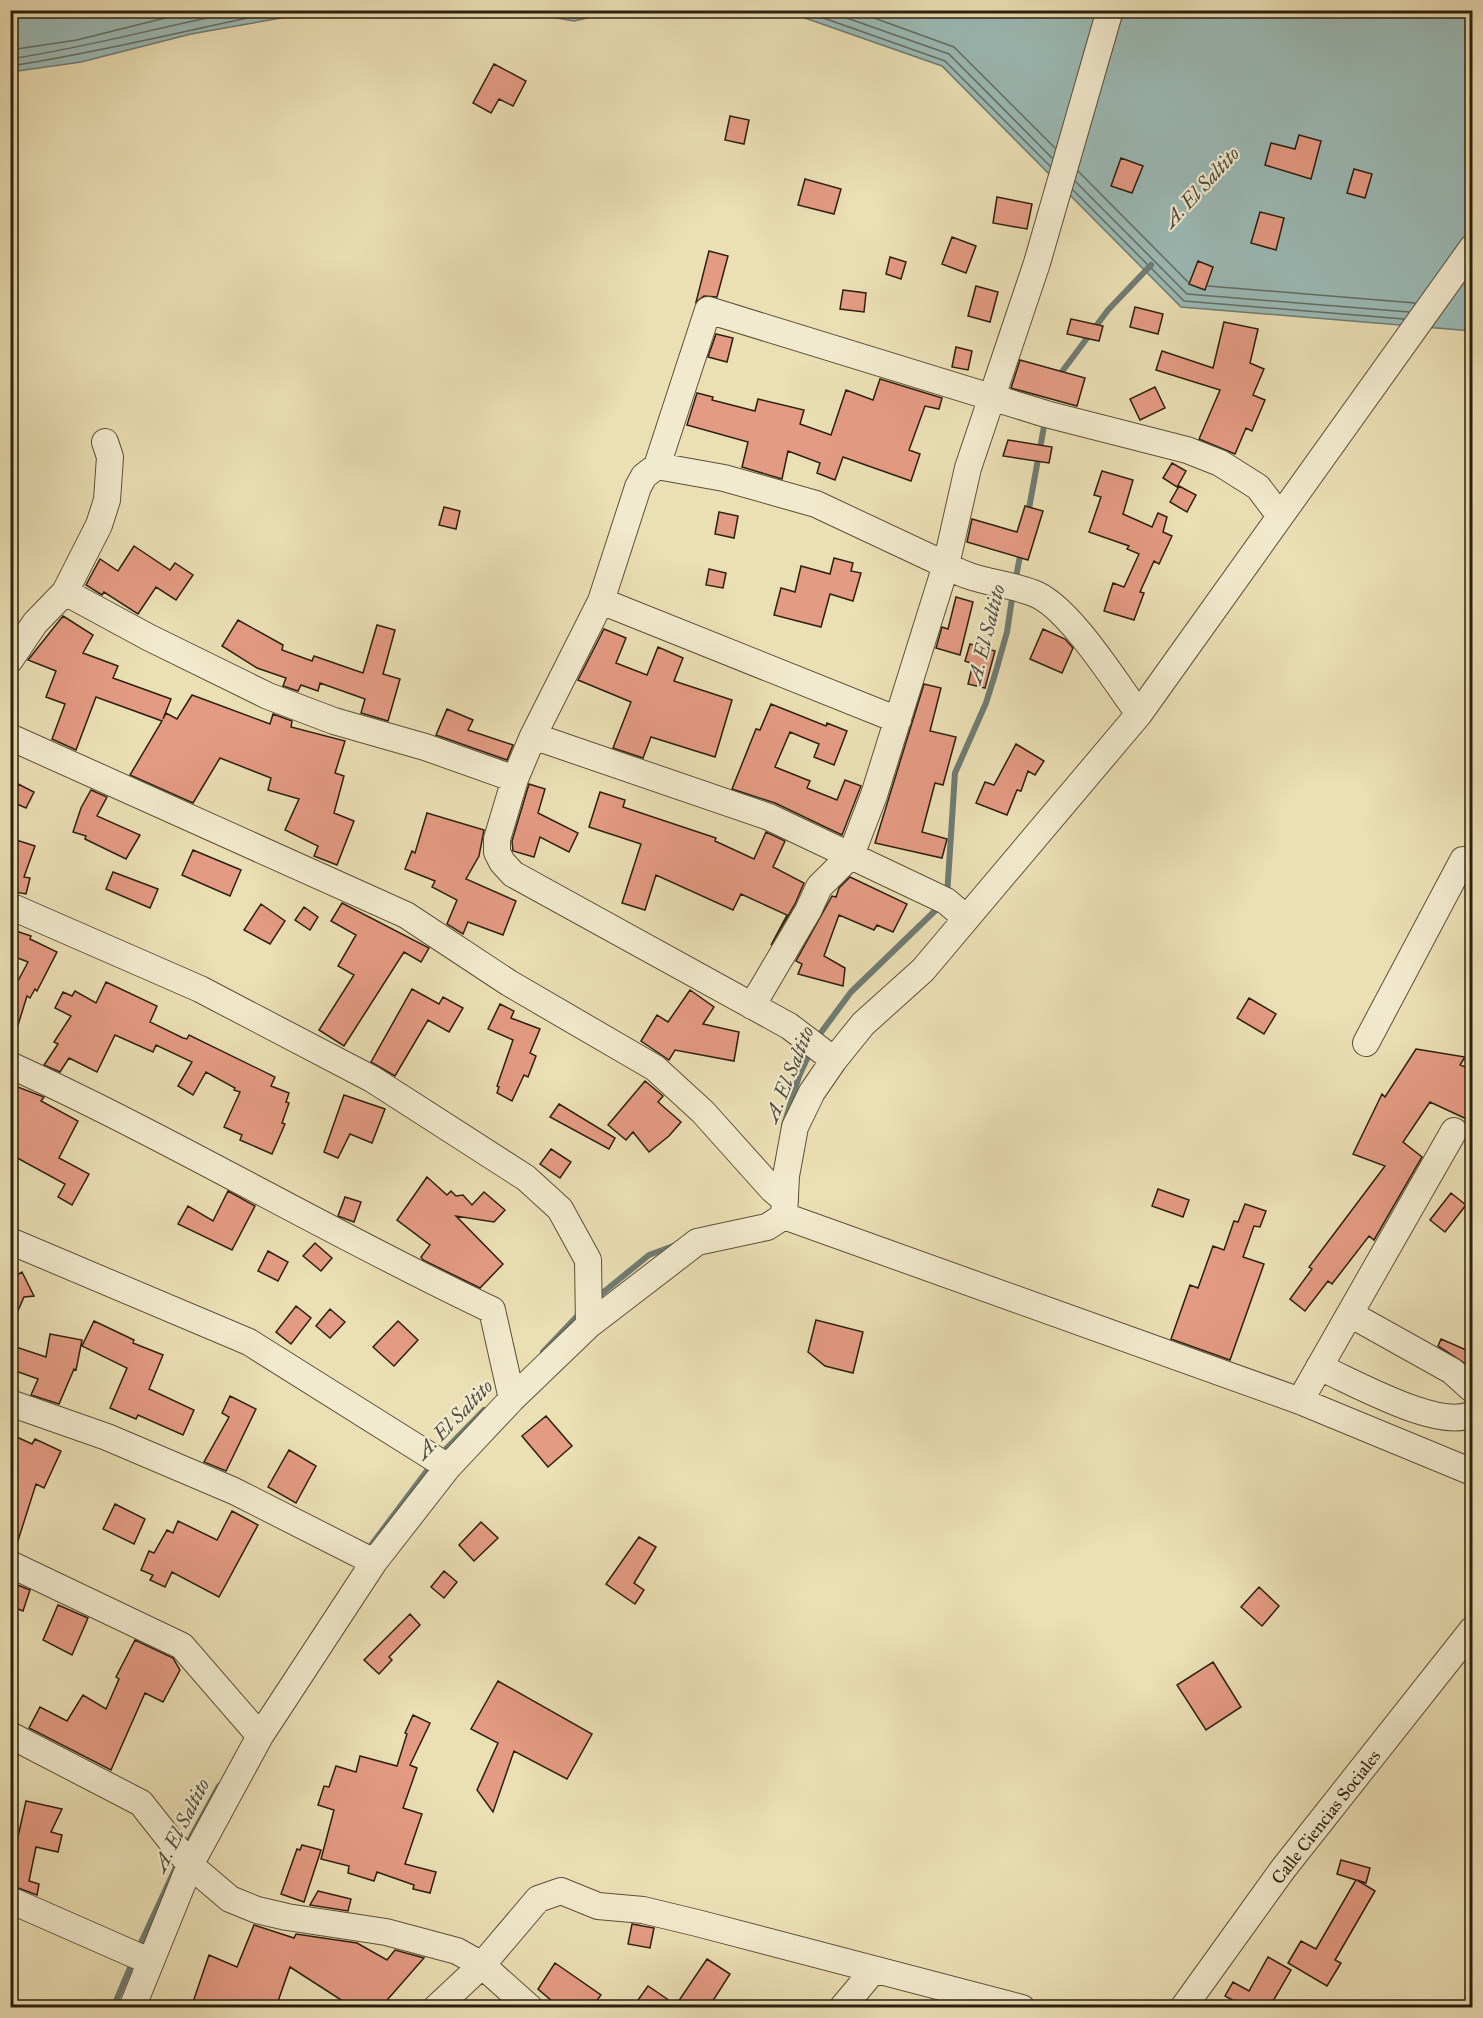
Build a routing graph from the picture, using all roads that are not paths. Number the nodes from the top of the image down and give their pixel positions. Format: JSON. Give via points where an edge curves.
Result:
{"nodes":[{"id":1,"x":1110,"y":10,"type":"edge"},
{"id":2,"x":1473,"y":248,"type":"edge"},
{"id":3,"x":991,"y":397,"type":"junction"},
{"id":4,"x":105,"y":442,"type":"dead end"},
{"id":5,"x":657,"y":466,"type":"junction"},
{"id":6,"x":1280,"y":516,"type":"junction"},
{"id":7,"x":946,"y":565,"type":"junction"},
{"id":8,"x":65,"y":592,"type":"junction"},
{"id":9,"x":601,"y":601,"type":"junction"},
{"id":10,"x":10,"y":660,"type":"edge"},
{"id":11,"x":1139,"y":714,"type":"junction"},
{"id":12,"x":898,"y":720,"type":"junction"},
{"id":13,"x":533,"y":736,"type":"junction"},
{"id":14,"x":10,"y":737,"type":"edge"},
{"id":15,"x":515,"y":779,"type":"junction"},
{"id":16,"x":851,"y":855,"type":"junction"},
{"id":17,"x":1470,"y":857,"type":"edge"},
{"id":18,"x":10,"y":906,"type":"edge"},
{"id":19,"x":966,"y":918,"type":"junction"},
{"id":20,"x":753,"y":1006,"type":"junction"},
{"id":21,"x":1366,"y":1043,"type":"dead end"},
{"id":22,"x":834,"y":1060,"type":"junction"},
{"id":23,"x":10,"y":1065,"type":"edge"},
{"id":24,"x":1454,"y":1131,"type":"dead end"},
{"id":25,"x":784,"y":1208,"type":"junction"},
{"id":26,"x":10,"y":1241,"type":"edge"},
{"id":27,"x":1350,"y":1314,"type":"junction"},
{"id":28,"x":589,"y":1325,"type":"junction"},
{"id":29,"x":1319,"y":1367,"type":"junction"},
{"id":30,"x":1473,"y":1389,"type":"edge"},
{"id":31,"x":512,"y":1399,"type":"junction"},
{"id":32,"x":1300,"y":1401,"type":"junction"},
{"id":33,"x":10,"y":1403,"type":"edge"},
{"id":34,"x":1473,"y":1414,"type":"edge"},
{"id":35,"x":448,"y":1467,"type":"junction"},
{"id":36,"x":1473,"y":1472,"type":"edge"},
{"id":37,"x":375,"y":1562,"type":"junction"},
{"id":38,"x":10,"y":1564,"type":"edge"},
{"id":39,"x":1473,"y":1629,"type":"edge"},
{"id":40,"x":10,"y":1735,"type":"edge"},
{"id":41,"x":260,"y":1736,"type":"junction"},
{"id":42,"x":190,"y":1865,"type":"junction"},
{"id":43,"x":10,"y":1900,"type":"edge"},
{"id":44,"x":149,"y":1961,"type":"junction"},
{"id":45,"x":482,"y":1965,"type":"junction"},
{"id":46,"x":873,"y":1971,"type":"junction"},
{"id":47,"x":132,"y":2007,"type":"edge"},
{"id":48,"x":436,"y":2007,"type":"edge"},
{"id":49,"x":530,"y":2007,"type":"edge"},
{"id":50,"x":842,"y":2007,"type":"edge"},
{"id":51,"x":1022,"y":2007,"type":"edge"},
{"id":52,"x":1183,"y":2007,"type":"edge"}],
"edges":[{"from":1,"to":3,"type":"street","via":[[1037,263]]},
{"from":2,"to":6,"type":"street"},
{"from":3,"to":5,"type":"street","via":[[708,310]]},
{"from":3,"to":6,"type":"street","via":[[1187,450],[1258,487]]},
{"from":3,"to":7,"type":"street","via":[[968,468]]},
{"from":4,"to":8,"type":"street","via":[[110,457],[107,500],[99,525]]},
{"from":5,"to":7,"type":"street","via":[[724,478],[816,504]]},
{"from":5,"to":9,"type":"street","via":[[638,487]]},
{"from":6,"to":11,"type":"street"},
{"from":7,"to":11,"type":"street","via":[[958,573],[1035,593],[1051,603]]},
{"from":7,"to":12,"type":"street"},
{"from":8,"to":10,"type":"street","via":[[35,623]]},
{"from":8,"to":15,"type":"street","via":[[268,696]]},
{"from":9,"to":12,"type":"street"},
{"from":9,"to":13,"type":"street"},
{"from":11,"to":19,"type":"street"},
{"from":12,"to":16,"type":"street"},
{"from":13,"to":15,"type":"street"},
{"from":13,"to":16,"type":"street","via":[[769,817]]},
{"from":14,"to":25,"type":"street","via":[[406,915],[509,983],[655,1068],[703,1112],[772,1189]]},
{"from":15,"to":20,"type":"street","via":[[497,839],[497,852],[513,874]]},
{"from":16,"to":19,"type":"street","via":[[946,901]]},
{"from":16,"to":20,"type":"street","via":[[819,886]]},
{"from":17,"to":21,"type":"street"},
{"from":18,"to":28,"type":"street","via":[[200,989],[372,1079],[526,1178],[560,1209],[588,1260]]},
{"from":19,"to":22,"type":"street","via":[[923,970],[864,1024]]},
{"from":20,"to":22,"type":"street","via":[[789,1026]]},
{"from":22,"to":25,"type":"street","via":[[795,1127]]},
{"from":23,"to":31,"type":"street","via":[[83,1098],[492,1310]]},
{"from":24,"to":27,"type":"street"},
{"from":25,"to":28,"type":"street","via":[[767,1227],[697,1242]]},
{"from":25,"to":32,"type":"street"},
{"from":26,"to":35,"type":"street","via":[[249,1342]]},
{"from":27,"to":29,"type":"street"},
{"from":27,"to":30,"type":"street","via":[[1444,1366]]},
{"from":28,"to":31,"type":"street"},
{"from":29,"to":32,"type":"street"},
{"from":29,"to":34,"type":"street","via":[[1438,1418],[1456,1419]]},
{"from":31,"to":35,"type":"street"},
{"from":32,"to":36,"type":"street"},
{"from":33,"to":37,"type":"street","via":[[107,1437],[234,1491]]},
{"from":35,"to":37,"type":"street"},
{"from":37,"to":41,"type":"street"},
{"from":38,"to":41,"type":"street","via":[[182,1646]]},
{"from":39,"to":52,"type":"street","name":"Calle Ciencias Sociales","via":[[1283,1869]]},
{"from":40,"to":42,"type":"street","via":[[141,1803]]},
{"from":41,"to":42,"type":"street"},
{"from":42,"to":44,"type":"street"},
{"from":42,"to":45,"type":"street","via":[[230,1899],[257,1910],[387,1932],[457,1951]]},
{"from":43,"to":44,"type":"street"},
{"from":44,"to":47,"type":"street"},
{"from":45,"to":46,"type":"street","via":[[538,1899],[561,1891],[598,1906],[644,1910]]},
{"from":45,"to":48,"type":"street"},
{"from":45,"to":49,"type":"street"},
{"from":46,"to":50,"type":"street"},
{"from":46,"to":51,"type":"street"}]}
